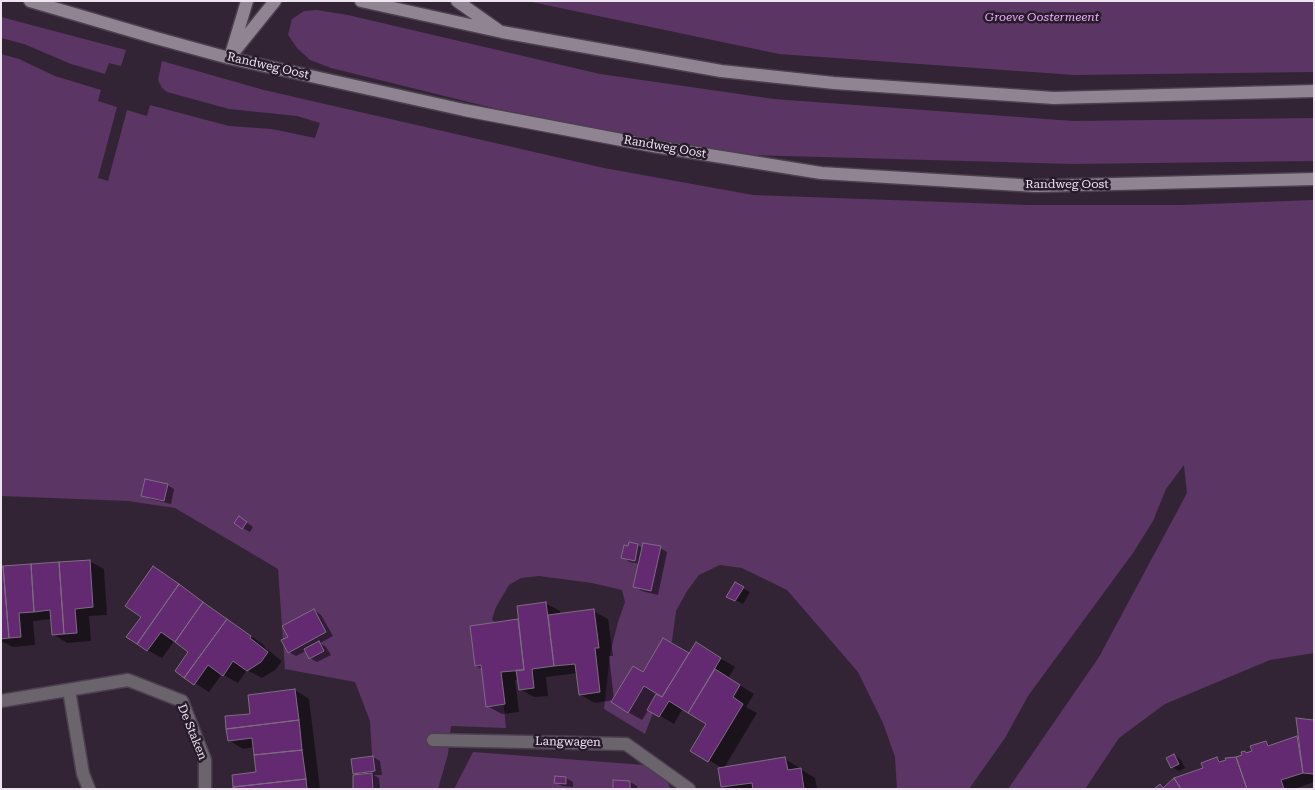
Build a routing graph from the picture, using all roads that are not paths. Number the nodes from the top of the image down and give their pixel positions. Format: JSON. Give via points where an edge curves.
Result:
{"nodes":[{"id":1,"x":30,"y":1,"type":"edge"},
{"id":2,"x":247,"y":1,"type":"edge"},
{"id":3,"x":275,"y":1,"type":"edge"},
{"id":4,"x":360,"y":1,"type":"edge"},
{"id":5,"x":457,"y":1,"type":"edge"},
{"id":6,"x":502,"y":32,"type":"junction"},
{"id":7,"x":229,"y":58,"type":"junction"},
{"id":8,"x":1314,"y":91,"type":"edge"},
{"id":9,"x":1314,"y":179,"type":"edge"},
{"id":10,"x":69,"y":690,"type":"junction"},
{"id":11,"x":1,"y":700,"type":"edge"},
{"id":12,"x":433,"y":740,"type":"dead end"},
{"id":13,"x":89,"y":789,"type":"edge"},
{"id":14,"x":205,"y":789,"type":"edge"},
{"id":15,"x":689,"y":789,"type":"edge"}],
"edges":[{"from":1,"to":7,"type":"main road","name":"Randweg Oost"},
{"from":2,"to":7,"type":"main road"},
{"from":3,"to":7,"type":"main road"},
{"from":4,"to":6,"type":"main road"},
{"from":5,"to":6,"type":"main road"},
{"from":6,"to":8,"type":"main road","via":[[722,71],[834,83],[1054,98]]},
{"from":7,"to":9,"type":"main road","name":"Randweg Oost","via":[[464,110],[821,174],[1036,186]]},
{"from":10,"to":11,"type":"street","name":"De Staken"},
{"from":10,"to":13,"type":"street","via":[[83,774]]},
{"from":10,"to":14,"type":"street","name":"De Staken","via":[[128,680],[182,701],[205,760]]},
{"from":12,"to":15,"type":"street","name":"Langwagen","via":[[626,744]]}]}
